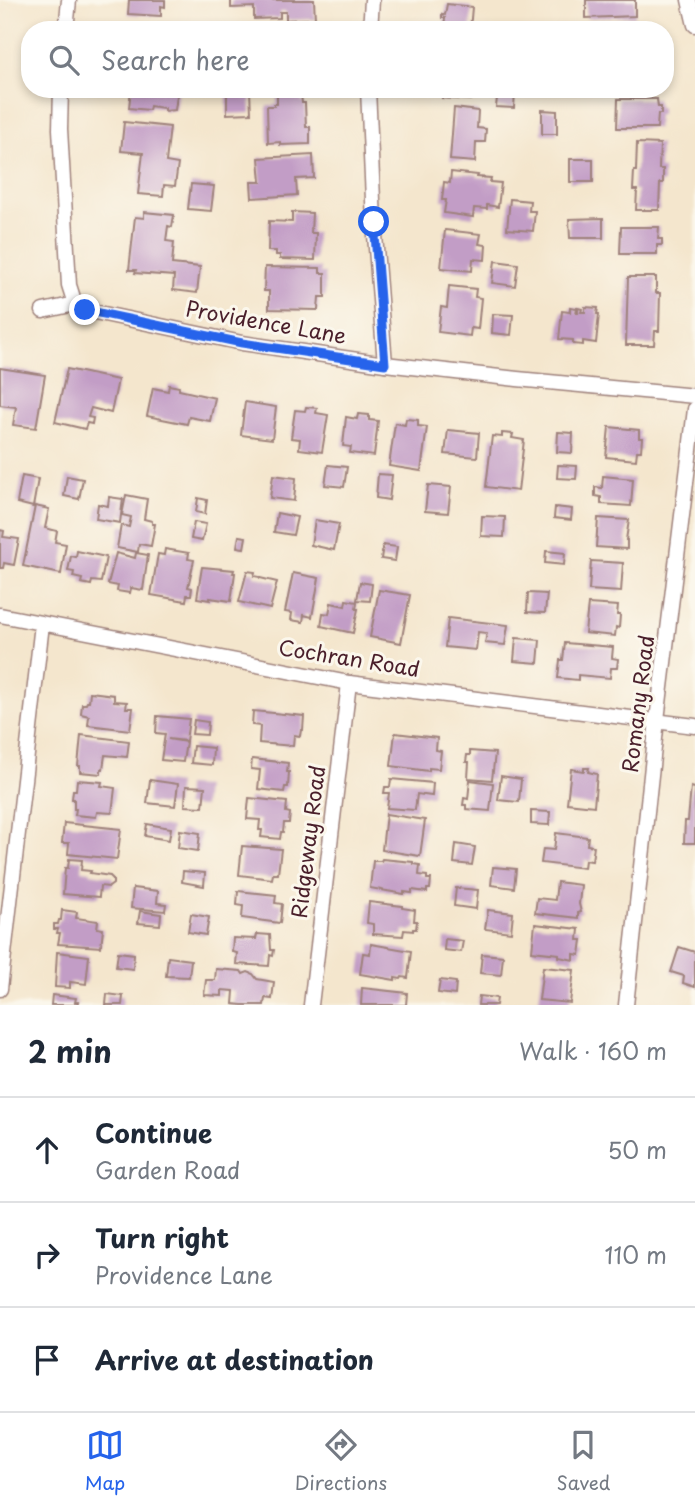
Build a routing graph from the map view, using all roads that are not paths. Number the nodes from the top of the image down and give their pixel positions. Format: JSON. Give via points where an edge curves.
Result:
{"nodes":[{"id":1,"x":69,"y":0,"type":"edge"},
{"id":2,"x":372,"y":0,"type":"edge"},
{"id":3,"x":689,"y":0,"type":"edge"},
{"id":4,"x":67,"y":21,"type":"edge"},
{"id":5,"x":371,"y":21,"type":"edge"},
{"id":6,"x":695,"y":25,"type":"edge"},
{"id":7,"x":61,"y":98,"type":"edge"},
{"id":8,"x":368,"y":98,"type":"edge"},
{"id":9,"x":75,"y":304,"type":"junction"},
{"id":10,"x":43,"y":311,"type":"dead end"},
{"id":11,"x":385,"y":364,"type":"junction"},
{"id":12,"x":695,"y":396,"type":"edge"},
{"id":13,"x":695,"y":408,"type":"edge"},
{"id":14,"x":0,"y":615,"type":"edge"},
{"id":15,"x":42,"y":624,"type":"junction"},
{"id":16,"x":349,"y":683,"type":"junction"},
{"id":17,"x":657,"y":720,"type":"junction"},
{"id":18,"x":695,"y":726,"type":"edge"},
{"id":19,"x":0,"y":989,"type":"edge"},
{"id":20,"x":311,"y":1005,"type":"edge"},
{"id":21,"x":626,"y":1005,"type":"edge"}],
"edges":[{"from":1,"to":4,"type":"street"},
{"from":2,"to":5,"type":"street"},
{"from":3,"to":6,"type":"street"},
{"from":7,"to":9,"type":"street","via":[[69,285]]},
{"from":8,"to":11,"type":"street"},
{"from":9,"to":10,"type":"street"},
{"from":9,"to":11,"type":"street","name":"Providence Lane","via":[[85,310],[242,343]]},
{"from":11,"to":12,"type":"street","name":"Providence Lane"},
{"from":13,"to":17,"type":"street","name":"Romany Road"},
{"from":14,"to":15,"type":"street","name":"Cochran Road"},
{"from":15,"to":16,"type":"street","name":"Cochran Road"},
{"from":15,"to":19,"type":"street"},
{"from":16,"to":17,"type":"street","name":"Cochran Road"},
{"from":16,"to":20,"type":"street","name":"Ridgeway Road"},
{"from":17,"to":18,"type":"street","name":"Cochran Road"},
{"from":17,"to":21,"type":"street","name":"Romany Road"}]}
